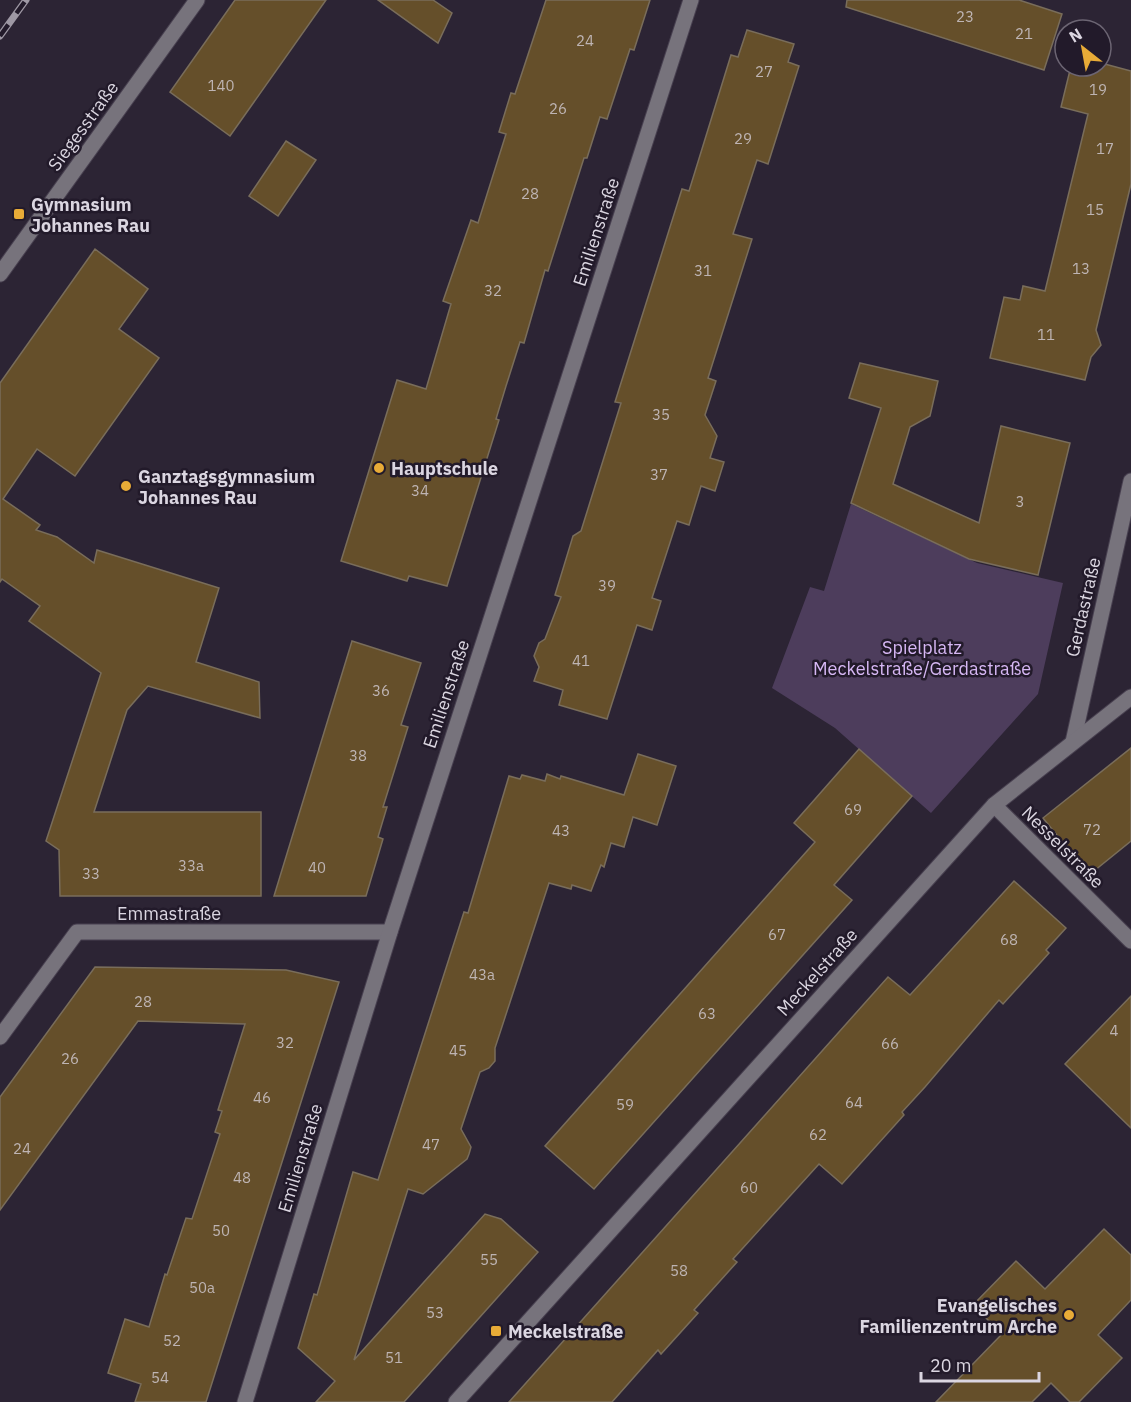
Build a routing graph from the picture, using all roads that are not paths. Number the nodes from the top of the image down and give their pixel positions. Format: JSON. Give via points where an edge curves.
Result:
{"nodes":[{"id":1,"x":197,"y":0,"type":"edge"},
{"id":2,"x":691,"y":0,"type":"edge"},
{"id":3,"x":0,"y":274,"type":"edge"},
{"id":4,"x":1131,"y":481,"type":"edge"},
{"id":5,"x":1131,"y":697,"type":"edge"},
{"id":6,"x":1073,"y":742,"type":"junction"},
{"id":7,"x":994,"y":805,"type":"junction"},
{"id":8,"x":390,"y":933,"type":"junction"},
{"id":9,"x":1131,"y":941,"type":"edge"},
{"id":10,"x":0,"y":1037,"type":"edge"},
{"id":11,"x":244,"y":1402,"type":"edge"},
{"id":12,"x":456,"y":1402,"type":"edge"}],
"edges":[{"from":1,"to":3,"type":"street","name":"Siegesstraße"},
{"from":2,"to":8,"type":"street","name":"Emilienstraße"},
{"from":4,"to":6,"type":"street","name":"Gerdastraße"},
{"from":5,"to":6,"type":"street","name":"Meckelstraße"},
{"from":6,"to":7,"type":"street","name":"Meckelstraße"},
{"from":7,"to":9,"type":"street","name":"Nesselstraße"},
{"from":7,"to":12,"type":"street","name":"Meckelstraße"},
{"from":8,"to":10,"type":"street","name":"Emmastraße","via":[[77,932]]},
{"from":8,"to":11,"type":"street","name":"Emilienstraße"}]}
